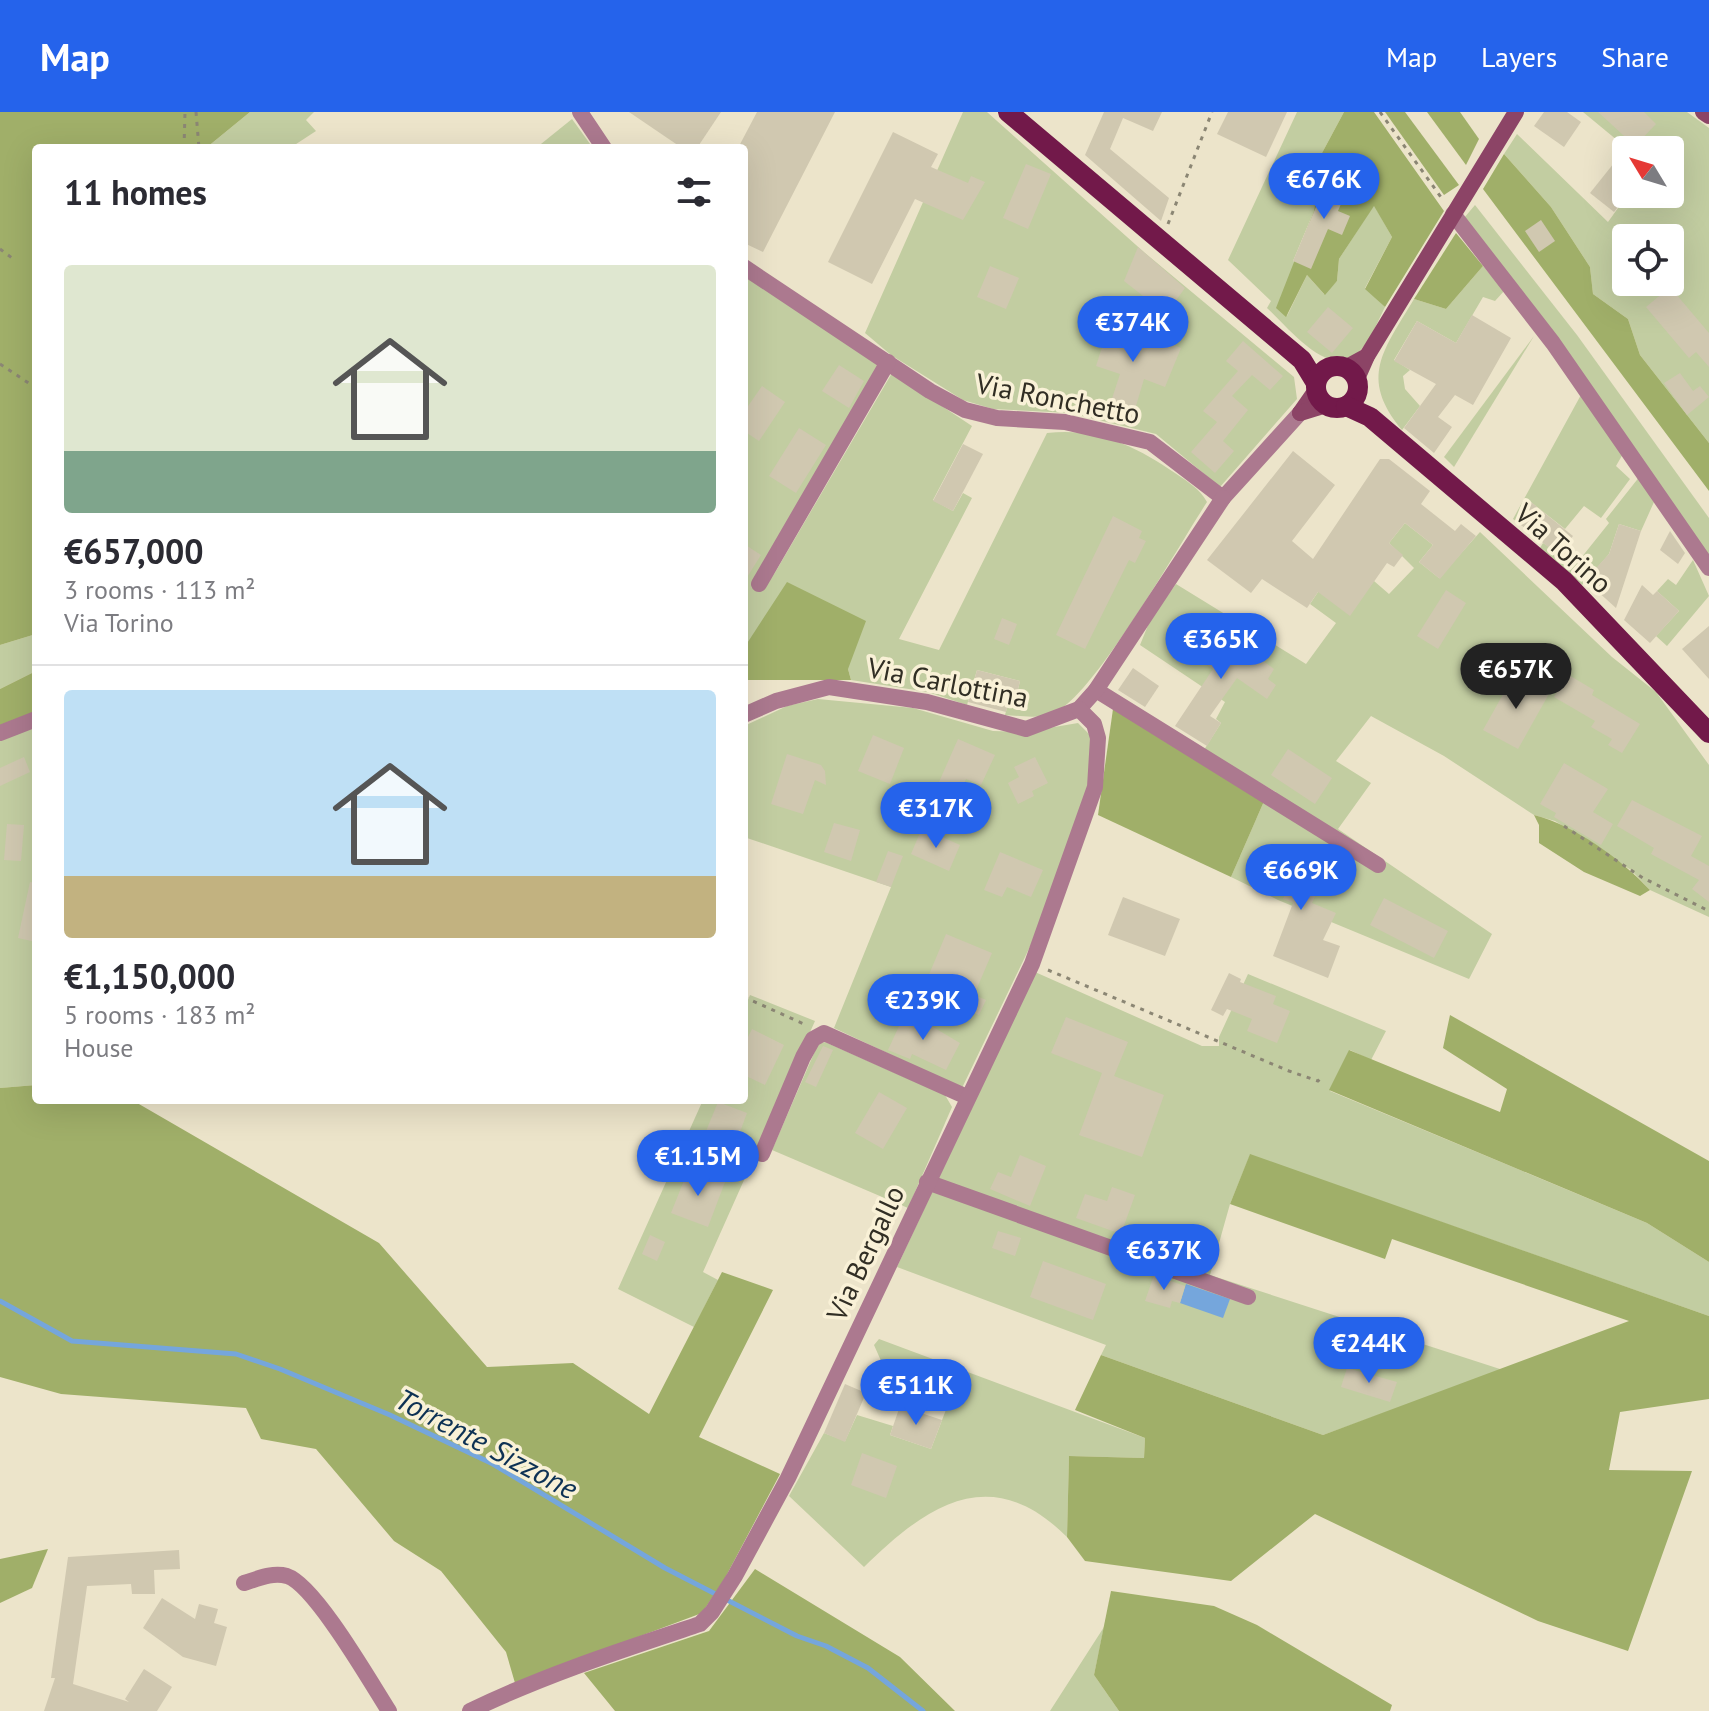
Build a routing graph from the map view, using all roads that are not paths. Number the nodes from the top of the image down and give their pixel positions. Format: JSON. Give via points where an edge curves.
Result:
{"nodes":[{"id":1,"x":580,"y":112,"type":"edge"},
{"id":2,"x":1008,"y":112,"type":"edge"},
{"id":3,"x":1516,"y":112,"type":"edge"},
{"id":4,"x":1703,"y":112,"type":"edge"},
{"id":5,"x":1709,"y":116,"type":"edge"},
{"id":6,"x":601,"y":144,"type":"edge"},
{"id":7,"x":1453,"y":214,"type":"junction"},
{"id":8,"x":748,"y":270,"type":"edge"},
{"id":9,"x":888,"y":362,"type":"junction"},
{"id":10,"x":1336,"y":387,"type":"junction"},
{"id":11,"x":1223,"y":498,"type":"junction"},
{"id":12,"x":1709,"y":568,"type":"edge"},
{"id":13,"x":759,"y":584,"type":"dead end"},
{"id":14,"x":1096,"y":690,"type":"junction"},
{"id":15,"x":1079,"y":709,"type":"junction"},
{"id":16,"x":748,"y":713,"type":"edge"},
{"id":17,"x":32,"y":721,"type":"edge"},
{"id":18,"x":0,"y":733,"type":"edge"},
{"id":19,"x":1709,"y":733,"type":"edge"},
{"id":20,"x":1378,"y":865,"type":"dead end"},
{"id":21,"x":967,"y":1097,"type":"junction"},
{"id":22,"x":762,"y":1154,"type":"dead end"},
{"id":23,"x":927,"y":1182,"type":"junction"},
{"id":24,"x":1248,"y":1297,"type":"dead end"},
{"id":25,"x":244,"y":1583,"type":"dead end"},
{"id":26,"x":389,"y":1711,"type":"edge"},
{"id":27,"x":470,"y":1711,"type":"edge"}],
"edges":[{"from":1,"to":6,"type":"street"},
{"from":2,"to":10,"type":"main road","name":"Via Torino"},
{"from":3,"to":7,"type":"street"},
{"from":4,"to":5,"type":"street"},
{"from":7,"to":10,"type":"street","via":[[1367,356]]},
{"from":7,"to":12,"type":"street","via":[[1553,343]]},
{"from":8,"to":9,"type":"street","name":"Via Ronchetto"},
{"from":9,"to":11,"type":"street","name":"Via Ronchetto","via":[[965,410],[997,418],[1065,422],[1150,442]]},
{"from":9,"to":13,"type":"street"},
{"from":10,"to":11,"type":"street","via":[[1300,413]]},
{"from":10,"to":19,"type":"main road","name":"Via Torino","via":[[1564,581]]},
{"from":11,"to":14,"type":"street","name":"Via Carlottina"},
{"from":14,"to":15,"type":"street","name":"Via Carlottina"},
{"from":14,"to":20,"type":"street"},
{"from":15,"to":16,"type":"street","name":"Via Carlottina","via":[[1026,729],[927,702],[829,687]]},
{"from":15,"to":21,"type":"street","name":"Via Bergallo","via":[[1094,724],[1098,738],[1095,787],[1032,964]]},
{"from":17,"to":18,"type":"street"},
{"from":21,"to":22,"type":"street","via":[[824,1033],[813,1039],[803,1057]]},
{"from":21,"to":23,"type":"street","name":"Via Bergallo"},
{"from":23,"to":24,"type":"street"},
{"from":23,"to":27,"type":"street","name":"Via Bergallo","via":[[788,1478],[712,1612],[700,1624],[582,1664]]},
{"from":25,"to":26,"type":"street","via":[[268,1575],[288,1576],[310,1591]]}]}
